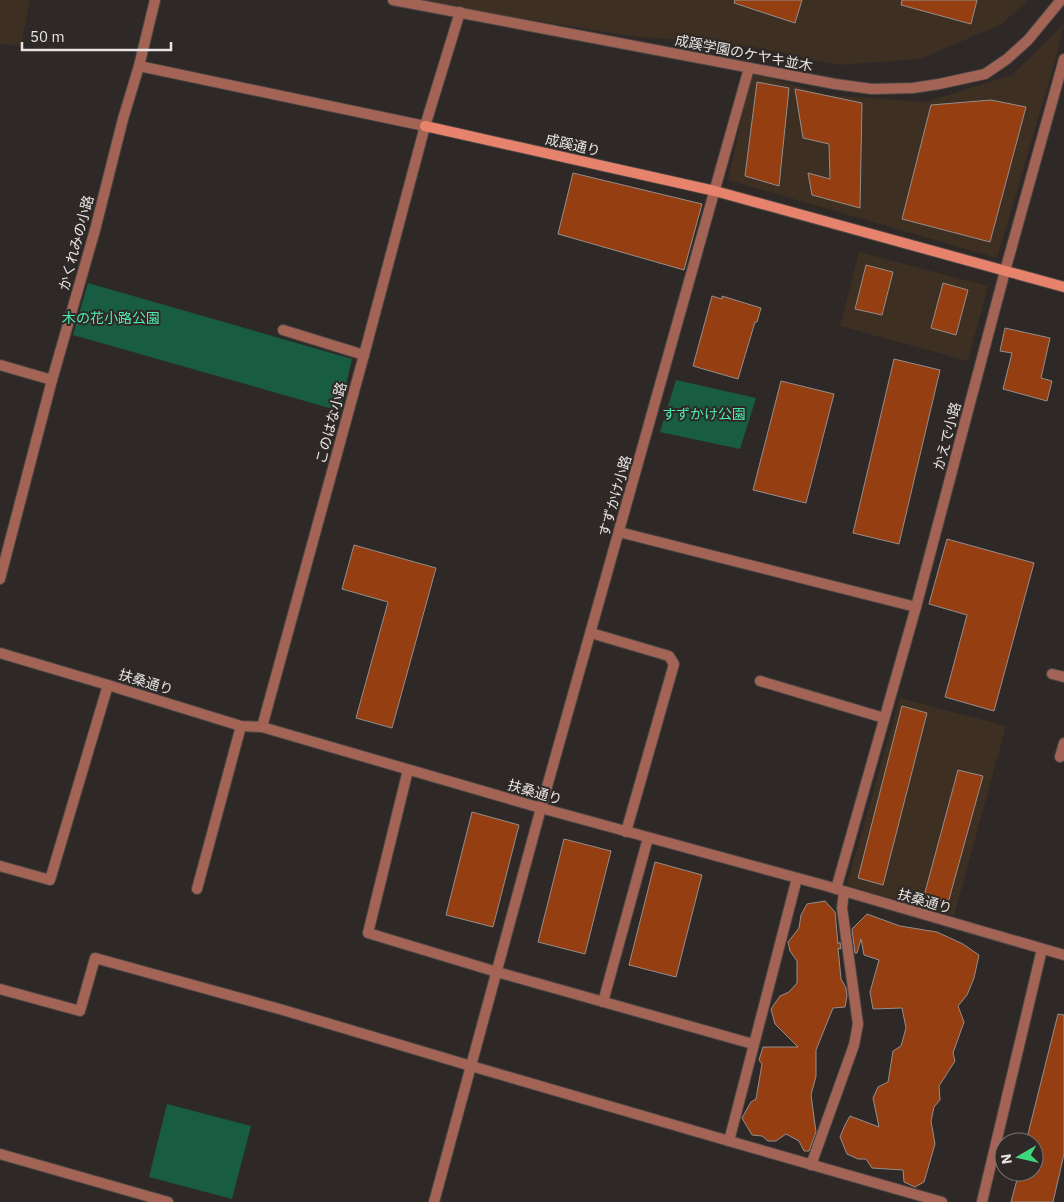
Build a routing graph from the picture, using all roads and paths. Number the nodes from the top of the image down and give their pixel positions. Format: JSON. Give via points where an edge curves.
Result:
{"nodes":[{"id":1,"x":155,"y":0,"type":"edge"},
{"id":2,"x":393,"y":0,"type":"edge"},
{"id":3,"x":1061,"y":0,"type":"edge"},
{"id":4,"x":460,"y":12,"type":"junction"},
{"id":5,"x":1064,"y":59,"type":"edge"},
{"id":6,"x":139,"y":66,"type":"junction"},
{"id":7,"x":749,"y":68,"type":"junction"},
{"id":8,"x":425,"y":126,"type":"junction"},
{"id":9,"x":715,"y":190,"type":"junction"},
{"id":10,"x":1004,"y":272,"type":"junction"},
{"id":11,"x":1064,"y":287,"type":"edge"},
{"id":12,"x":283,"y":330,"type":"dead end"},
{"id":13,"x":364,"y":355,"type":"junction"},
{"id":14,"x":0,"y":365,"type":"edge"},
{"id":15,"x":52,"y":380,"type":"junction"},
{"id":16,"x":619,"y":532,"type":"junction"},
{"id":17,"x":0,"y":579,"type":"edge"},
{"id":18,"x":916,"y":607,"type":"junction"},
{"id":19,"x":591,"y":633,"type":"junction"},
{"id":20,"x":0,"y":653,"type":"edge"},
{"id":21,"x":1052,"y":674,"type":"dead end"},
{"id":22,"x":1064,"y":677,"type":"edge"},
{"id":23,"x":760,"y":681,"type":"dead end"},
{"id":24,"x":108,"y":685,"type":"junction"},
{"id":25,"x":884,"y":718,"type":"junction"},
{"id":26,"x":241,"y":726,"type":"junction"},
{"id":27,"x":262,"y":727,"type":"junction"},
{"id":28,"x":1064,"y":743,"type":"edge"},
{"id":29,"x":1060,"y":757,"type":"dead end"},
{"id":30,"x":408,"y":770,"type":"junction"},
{"id":31,"x":541,"y":808,"type":"junction"},
{"id":32,"x":626,"y":832,"type":"junction"},
{"id":33,"x":648,"y":838,"type":"junction"},
{"id":34,"x":0,"y":866,"type":"edge"},
{"id":35,"x":797,"y":878,"type":"junction"},
{"id":36,"x":197,"y":889,"type":"dead end"},
{"id":37,"x":840,"y":890,"type":"junction"},
{"id":38,"x":1042,"y":948,"type":"junction"},
{"id":39,"x":1064,"y":955,"type":"edge"},
{"id":40,"x":497,"y":972,"type":"junction"},
{"id":41,"x":0,"y":989,"type":"edge"},
{"id":42,"x":603,"y":1002,"type":"junction"},
{"id":43,"x":753,"y":1044,"type":"junction"},
{"id":44,"x":471,"y":1066,"type":"junction"},
{"id":45,"x":729,"y":1141,"type":"junction"},
{"id":46,"x":0,"y":1154,"type":"edge"},
{"id":47,"x":811,"y":1165,"type":"junction"},
{"id":48,"x":168,"y":1202,"type":"edge"},
{"id":49,"x":434,"y":1202,"type":"edge"},
{"id":50,"x":942,"y":1202,"type":"edge"},
{"id":51,"x":982,"y":1202,"type":"edge"}],
"edges":[{"from":1,"to":6,"type":"street","name":"かくれみの小路"},
{"from":2,"to":4,"type":"street","name":"成蹊学園のケヤキ並木"},
{"from":3,"to":7,"type":"street","name":"成蹊学園のケヤキ並木","via":[[1028,40],[1007,59],[985,74],[963,80],[913,88],[872,89]]},
{"from":4,"to":7,"type":"street","name":"成蹊学園のケヤキ並木"},
{"from":4,"to":8,"type":"street","name":"このはな小路"},
{"from":5,"to":10,"type":"street","name":"かえで小路"},
{"from":6,"to":8,"type":"street"},
{"from":6,"to":15,"type":"street","name":"かくれみの小路"},
{"from":7,"to":9,"type":"street","name":"すずかけ小路"},
{"from":8,"to":9,"type":"street","name":"成蹊通り"},
{"from":8,"to":13,"type":"street","name":"このはな小路"},
{"from":9,"to":10,"type":"street","name":"成蹊通り"},
{"from":9,"to":16,"type":"street","name":"すずかけ小路"},
{"from":10,"to":11,"type":"street"},
{"from":10,"to":18,"type":"street","name":"かえで小路"},
{"from":12,"to":13,"type":"street"},
{"from":13,"to":27,"type":"street","name":"このはな小路"},
{"from":14,"to":15,"type":"street"},
{"from":15,"to":17,"type":"street","name":"かくれみの小路"},
{"from":16,"to":18,"type":"street"},
{"from":16,"to":19,"type":"street","name":"すずかけ小路"},
{"from":18,"to":25,"type":"street","name":"かえで小路"},
{"from":19,"to":31,"type":"street","name":"すずかけ小路"},
{"from":19,"to":32,"type":"street","via":[[669,656],[674,664]]},
{"from":20,"to":24,"type":"street","name":"扶桑通り"},
{"from":21,"to":22,"type":"street"},
{"from":23,"to":25,"type":"street"},
{"from":24,"to":26,"type":"street","name":"扶桑通り"},
{"from":24,"to":34,"type":"street","via":[[50,880]]},
{"from":25,"to":37,"type":"street","name":"かえで小路"},
{"from":26,"to":27,"type":"street","name":"扶桑通り"},
{"from":26,"to":36,"type":"street"},
{"from":27,"to":30,"type":"street","name":"扶桑通り"},
{"from":28,"to":29,"type":"street"},
{"from":30,"to":31,"type":"street","name":"扶桑通り"},
{"from":30,"to":40,"type":"street","via":[[368,933]]},
{"from":31,"to":32,"type":"street","name":"扶桑通り"},
{"from":31,"to":40,"type":"street","name":"すずかけ小路"},
{"from":32,"to":33,"type":"street","name":"扶桑通り"},
{"from":33,"to":35,"type":"street","name":"扶桑通り"},
{"from":33,"to":42,"type":"street"},
{"from":35,"to":37,"type":"street","name":"扶桑通り"},
{"from":35,"to":43,"type":"street"},
{"from":37,"to":38,"type":"street","name":"扶桑通り"},
{"from":37,"to":47,"type":"street","name":"かえで小路","via":[[858,1024],[854,1044]]},
{"from":38,"to":39,"type":"street","name":"扶桑通り"},
{"from":38,"to":51,"type":"street"},
{"from":40,"to":42,"type":"street"},
{"from":40,"to":44,"type":"street","name":"すずかけ小路"},
{"from":41,"to":44,"type":"street","via":[[80,1011],[95,958]]},
{"from":42,"to":43,"type":"street"},
{"from":43,"to":45,"type":"street"},
{"from":44,"to":45,"type":"street"},
{"from":44,"to":49,"type":"street","name":"すずかけ小路"},
{"from":45,"to":47,"type":"street"},
{"from":46,"to":48,"type":"street"},
{"from":47,"to":50,"type":"street"}]}
